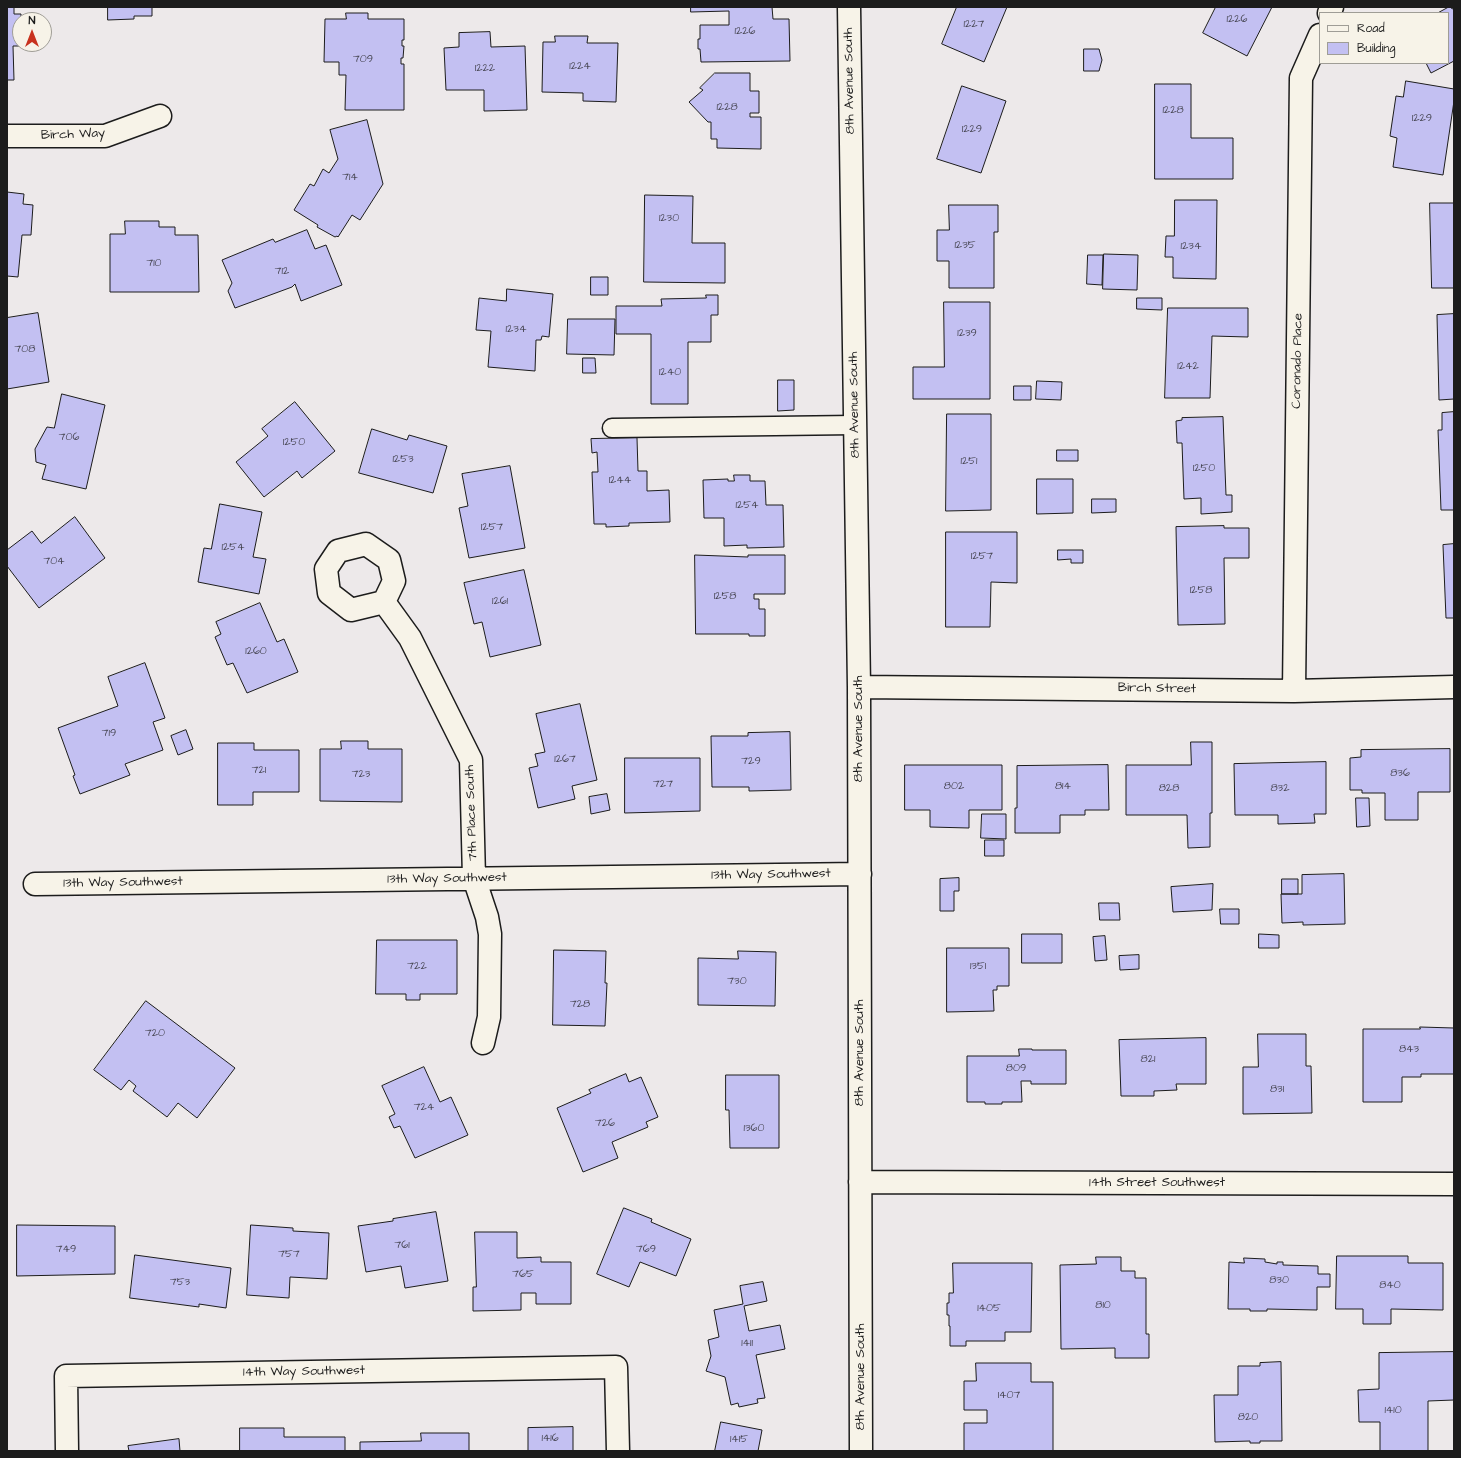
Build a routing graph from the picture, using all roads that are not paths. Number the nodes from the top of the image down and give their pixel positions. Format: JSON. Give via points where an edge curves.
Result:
{"nodes":[{"id":1,"x":849,"y":7,"type":"edge"},
{"id":2,"x":1319,"y":37,"type":"edge"},
{"id":3,"x":160,"y":116,"type":"dead end"},
{"id":4,"x":7,"y":136,"type":"edge"},
{"id":5,"x":855,"y":425,"type":"junction"},
{"id":6,"x":612,"y":428,"type":"dead end"},
{"id":7,"x":384,"y":602,"type":"dead end"},
{"id":8,"x":859,"y":687,"type":"junction"},
{"id":9,"x":1454,"y":687,"type":"edge"},
{"id":10,"x":1294,"y":690,"type":"junction"},
{"id":11,"x":860,"y":874,"type":"junction"},
{"id":12,"x":474,"y":878,"type":"junction"},
{"id":13,"x":35,"y":884,"type":"dead end"},
{"id":14,"x":483,"y":1043,"type":"dead end"},
{"id":15,"x":860,"y":1182,"type":"junction"},
{"id":16,"x":1454,"y":1184,"type":"edge"},
{"id":17,"x":67,"y":1451,"type":"edge"},
{"id":18,"x":618,"y":1451,"type":"edge"},
{"id":19,"x":861,"y":1451,"type":"edge"}],
"edges":[{"from":1,"to":5,"type":"street","name":"8th Avenue South"},
{"from":2,"to":10,"type":"street","name":"Coronado Place","via":[[1302,78]]},
{"from":3,"to":4,"type":"street","name":"Birch Way","via":[[105,136]]},
{"from":5,"to":6,"type":"lane"},
{"from":5,"to":8,"type":"street","name":"8th Avenue South"},
{"from":7,"to":12,"type":"street","name":"7th Place South","via":[[410,638],[471,760]]},
{"from":8,"to":10,"type":"street","name":"Birch Street"},
{"from":8,"to":11,"type":"street","name":"8th Avenue South"},
{"from":9,"to":10,"type":"street","name":"Birch Street"},
{"from":11,"to":12,"type":"street","name":"13th Way Southwest"},
{"from":11,"to":15,"type":"street","name":"8th Avenue South"},
{"from":12,"to":13,"type":"street","name":"13th Way Southwest"},
{"from":12,"to":14,"type":"street","name":"7th Place South","via":[[490,934],[489,1017]]},
{"from":15,"to":16,"type":"street","name":"14th Street Southwest"},
{"from":15,"to":19,"type":"street","name":"8th Avenue South"},
{"from":17,"to":18,"type":"street","name":"14th Way Southwest","via":[[66,1376],[616,1367]]}]}
